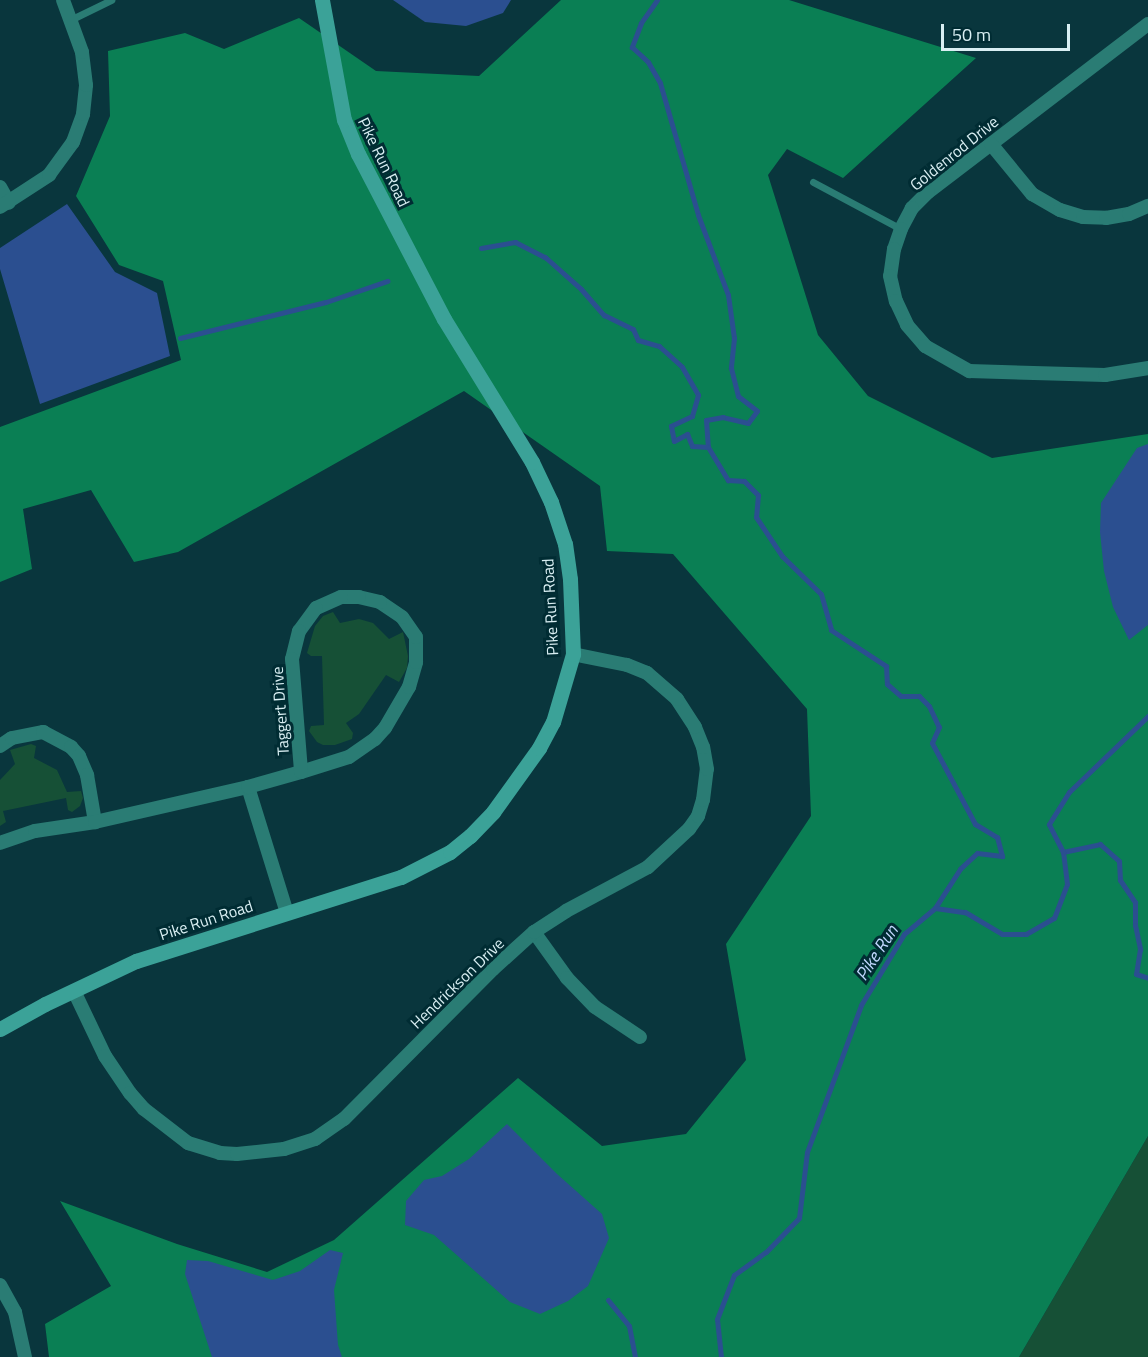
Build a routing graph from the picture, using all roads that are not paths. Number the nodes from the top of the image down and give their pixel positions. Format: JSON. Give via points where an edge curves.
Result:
{"nodes":[{"id":1,"x":63,"y":0,"type":"edge"},
{"id":2,"x":111,"y":0,"type":"edge"},
{"id":3,"x":322,"y":0,"type":"edge"},
{"id":4,"x":70,"y":20,"type":"junction"},
{"id":5,"x":1148,"y":24,"type":"edge"},
{"id":6,"x":991,"y":144,"type":"junction"},
{"id":7,"x":813,"y":182,"type":"dead end"},
{"id":8,"x":0,"y":187,"type":"edge"},
{"id":9,"x":4,"y":205,"type":"edge"},
{"id":10,"x":1148,"y":206,"type":"edge"},
{"id":11,"x":901,"y":229,"type":"junction"},
{"id":12,"x":1148,"y":368,"type":"edge"},
{"id":13,"x":573,"y":654,"type":"junction"},
{"id":14,"x":0,"y":747,"type":"edge"},
{"id":15,"x":301,"y":772,"type":"junction"},
{"id":16,"x":248,"y":787,"type":"junction"},
{"id":17,"x":95,"y":822,"type":"junction"},
{"id":18,"x":0,"y":843,"type":"edge"},
{"id":19,"x":287,"y":913,"type":"junction"},
{"id":20,"x":534,"y":932,"type":"junction"},
{"id":21,"x":74,"y":991,"type":"junction"},
{"id":22,"x":0,"y":1029,"type":"edge"},
{"id":23,"x":640,"y":1037,"type":"dead end"},
{"id":24,"x":0,"y":1285,"type":"edge"},
{"id":25,"x":25,"y":1357,"type":"edge"}],
"edges":[{"from":1,"to":4,"type":"street"},
{"from":2,"to":4,"type":"lane"},
{"from":3,"to":13,"type":"street","name":"Pike Run Road","via":[[344,120],[358,154],[444,319],[532,462],[551,502],[566,553]]},
{"from":4,"to":9,"type":"street","via":[[82,52],[86,86],[83,114],[62,161],[34,187]]},
{"from":5,"to":6,"type":"street","name":"Goldenrod Drive"},
{"from":6,"to":10,"type":"street","via":[[1032,194],[1060,210],[1106,218]]},
{"from":6,"to":11,"type":"street","name":"Goldenrod Drive","via":[[928,192],[912,208]]},
{"from":7,"to":11,"type":"lane"},
{"from":8,"to":9,"type":"street"},
{"from":11,"to":12,"type":"street","name":"Goldenrod Drive","via":[[890,276],[896,301],[913,332],[947,361],[969,371],[993,373],[1104,375]]},
{"from":13,"to":19,"type":"street","name":"Pike Run Road","via":[[553,722],[539,748],[493,812],[470,836],[450,852],[402,877]]},
{"from":13,"to":20,"type":"street","name":"Hendrickson Drive","via":[[647,673],[677,699],[703,747],[707,770],[703,800],[689,829],[664,855]]},
{"from":14,"to":17,"type":"street","via":[[12,738],[43,732],[71,747],[87,776]]},
{"from":15,"to":15,"type":"street","name":"Taggert Drive","via":[[292,659],[298,631],[316,608],[341,597],[380,602],[402,617],[417,637],[409,687],[375,739],[349,757]]},
{"from":15,"to":16,"type":"street","name":"Taggert Drive"},
{"from":16,"to":17,"type":"street","name":"Taggert Drive"},
{"from":16,"to":19,"type":"street"},
{"from":17,"to":18,"type":"street","name":"Taggert Drive","via":[[35,831]]},
{"from":19,"to":21,"type":"street","name":"Pike Run Road","via":[[136,961]]},
{"from":20,"to":21,"type":"street","name":"Hendrickson Drive","via":[[344,1119],[315,1139],[284,1149],[220,1153],[188,1143],[130,1093],[105,1056]]},
{"from":20,"to":23,"type":"street","via":[[567,978],[595,1007]]},
{"from":21,"to":22,"type":"street","name":"Pike Run Road"},
{"from":24,"to":25,"type":"street","via":[[15,1312]]}]}
